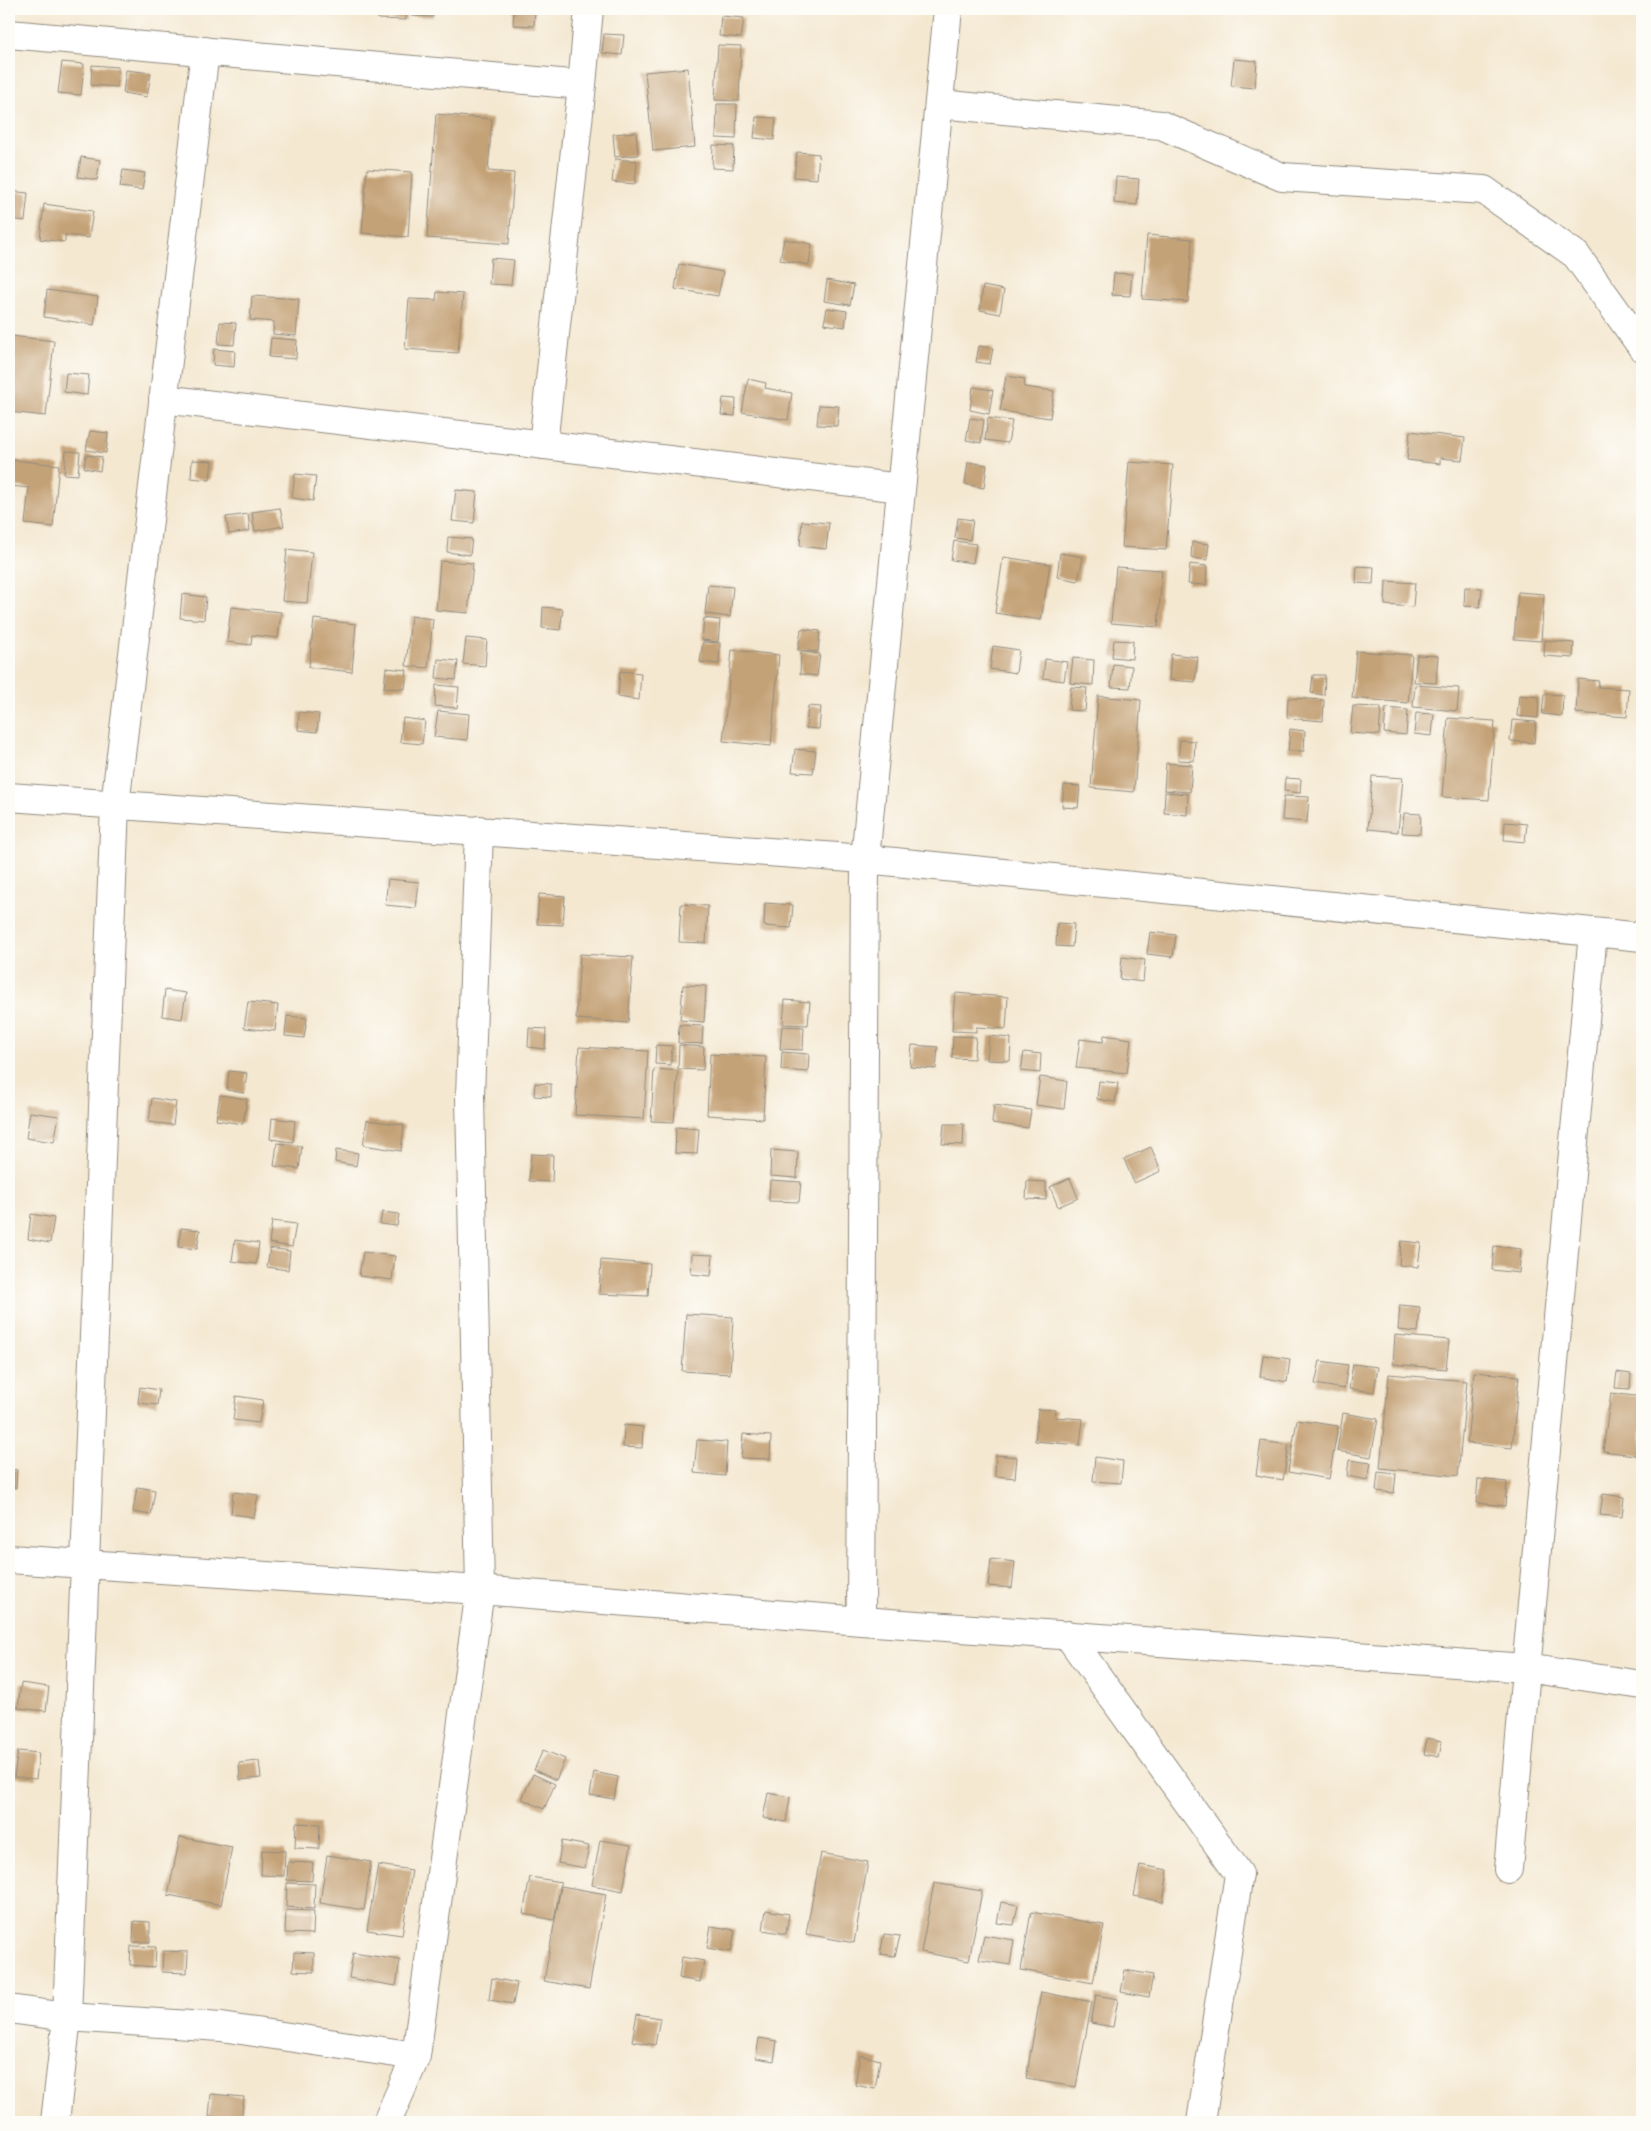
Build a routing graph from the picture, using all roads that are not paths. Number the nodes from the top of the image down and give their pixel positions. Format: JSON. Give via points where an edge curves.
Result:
{"nodes":[{"id":1,"x":589,"y":9,"type":"edge"},
{"id":2,"x":948,"y":9,"type":"edge"},
{"id":3,"x":9,"y":34,"type":"edge"},
{"id":4,"x":205,"y":51,"type":"junction"},
{"id":5,"x":582,"y":85,"type":"junction"},
{"id":6,"x":939,"y":104,"type":"junction"},
{"id":7,"x":1642,"y":346,"type":"edge"},
{"id":8,"x":163,"y":400,"type":"junction"},
{"id":9,"x":543,"y":445,"type":"junction"},
{"id":10,"x":901,"y":488,"type":"junction"},
{"id":11,"x":9,"y":797,"type":"edge"},
{"id":12,"x":116,"y":805,"type":"junction"},
{"id":13,"x":478,"y":830,"type":"junction"},
{"id":14,"x":865,"y":859,"type":"junction"},
{"id":15,"x":1593,"y":932,"type":"junction"},
{"id":16,"x":1642,"y":937,"type":"edge"},
{"id":17,"x":9,"y":1559,"type":"edge"},
{"id":18,"x":87,"y":1564,"type":"junction"},
{"id":19,"x":480,"y":1590,"type":"junction"},
{"id":20,"x":861,"y":1621,"type":"junction"},
{"id":21,"x":1068,"y":1635,"type":"junction"},
{"id":22,"x":1526,"y":1668,"type":"junction"},
{"id":23,"x":1642,"y":1685,"type":"edge"},
{"id":24,"x":1508,"y":1868,"type":"dead end"},
{"id":25,"x":9,"y":2009,"type":"edge"},
{"id":26,"x":67,"y":2017,"type":"junction"},
{"id":27,"x":416,"y":2056,"type":"junction"},
{"id":28,"x":55,"y":2122,"type":"edge"},
{"id":29,"x":387,"y":2122,"type":"edge"},
{"id":30,"x":1201,"y":2122,"type":"edge"}],
"edges":[{"from":1,"to":5,"type":"street"},
{"from":2,"to":6,"type":"street"},
{"from":3,"to":4,"type":"street"},
{"from":4,"to":5,"type":"street"},
{"from":4,"to":8,"type":"street"},
{"from":5,"to":9,"type":"street"},
{"from":6,"to":7,"type":"street","via":[[1161,126],[1282,177],[1484,190],[1576,255]]},
{"from":6,"to":10,"type":"street"},
{"from":8,"to":9,"type":"street"},
{"from":8,"to":12,"type":"street"},
{"from":9,"to":10,"type":"street"},
{"from":10,"to":14,"type":"street"},
{"from":11,"to":12,"type":"street"},
{"from":12,"to":13,"type":"street"},
{"from":12,"to":18,"type":"street"},
{"from":13,"to":14,"type":"street"},
{"from":13,"to":19,"type":"street","via":[[470,1097]]},
{"from":14,"to":15,"type":"street"},
{"from":14,"to":20,"type":"street"},
{"from":15,"to":16,"type":"street"},
{"from":15,"to":22,"type":"street"},
{"from":17,"to":18,"type":"street"},
{"from":18,"to":19,"type":"street"},
{"from":18,"to":26,"type":"street"},
{"from":19,"to":20,"type":"street"},
{"from":19,"to":27,"type":"street"},
{"from":20,"to":21,"type":"street"},
{"from":21,"to":22,"type":"street"},
{"from":21,"to":30,"type":"street","via":[[1239,1874]]},
{"from":22,"to":23,"type":"street"},
{"from":22,"to":24,"type":"street"},
{"from":25,"to":26,"type":"street"},
{"from":26,"to":27,"type":"street","via":[[220,2027]]},
{"from":26,"to":28,"type":"street"},
{"from":27,"to":29,"type":"street"}]}
